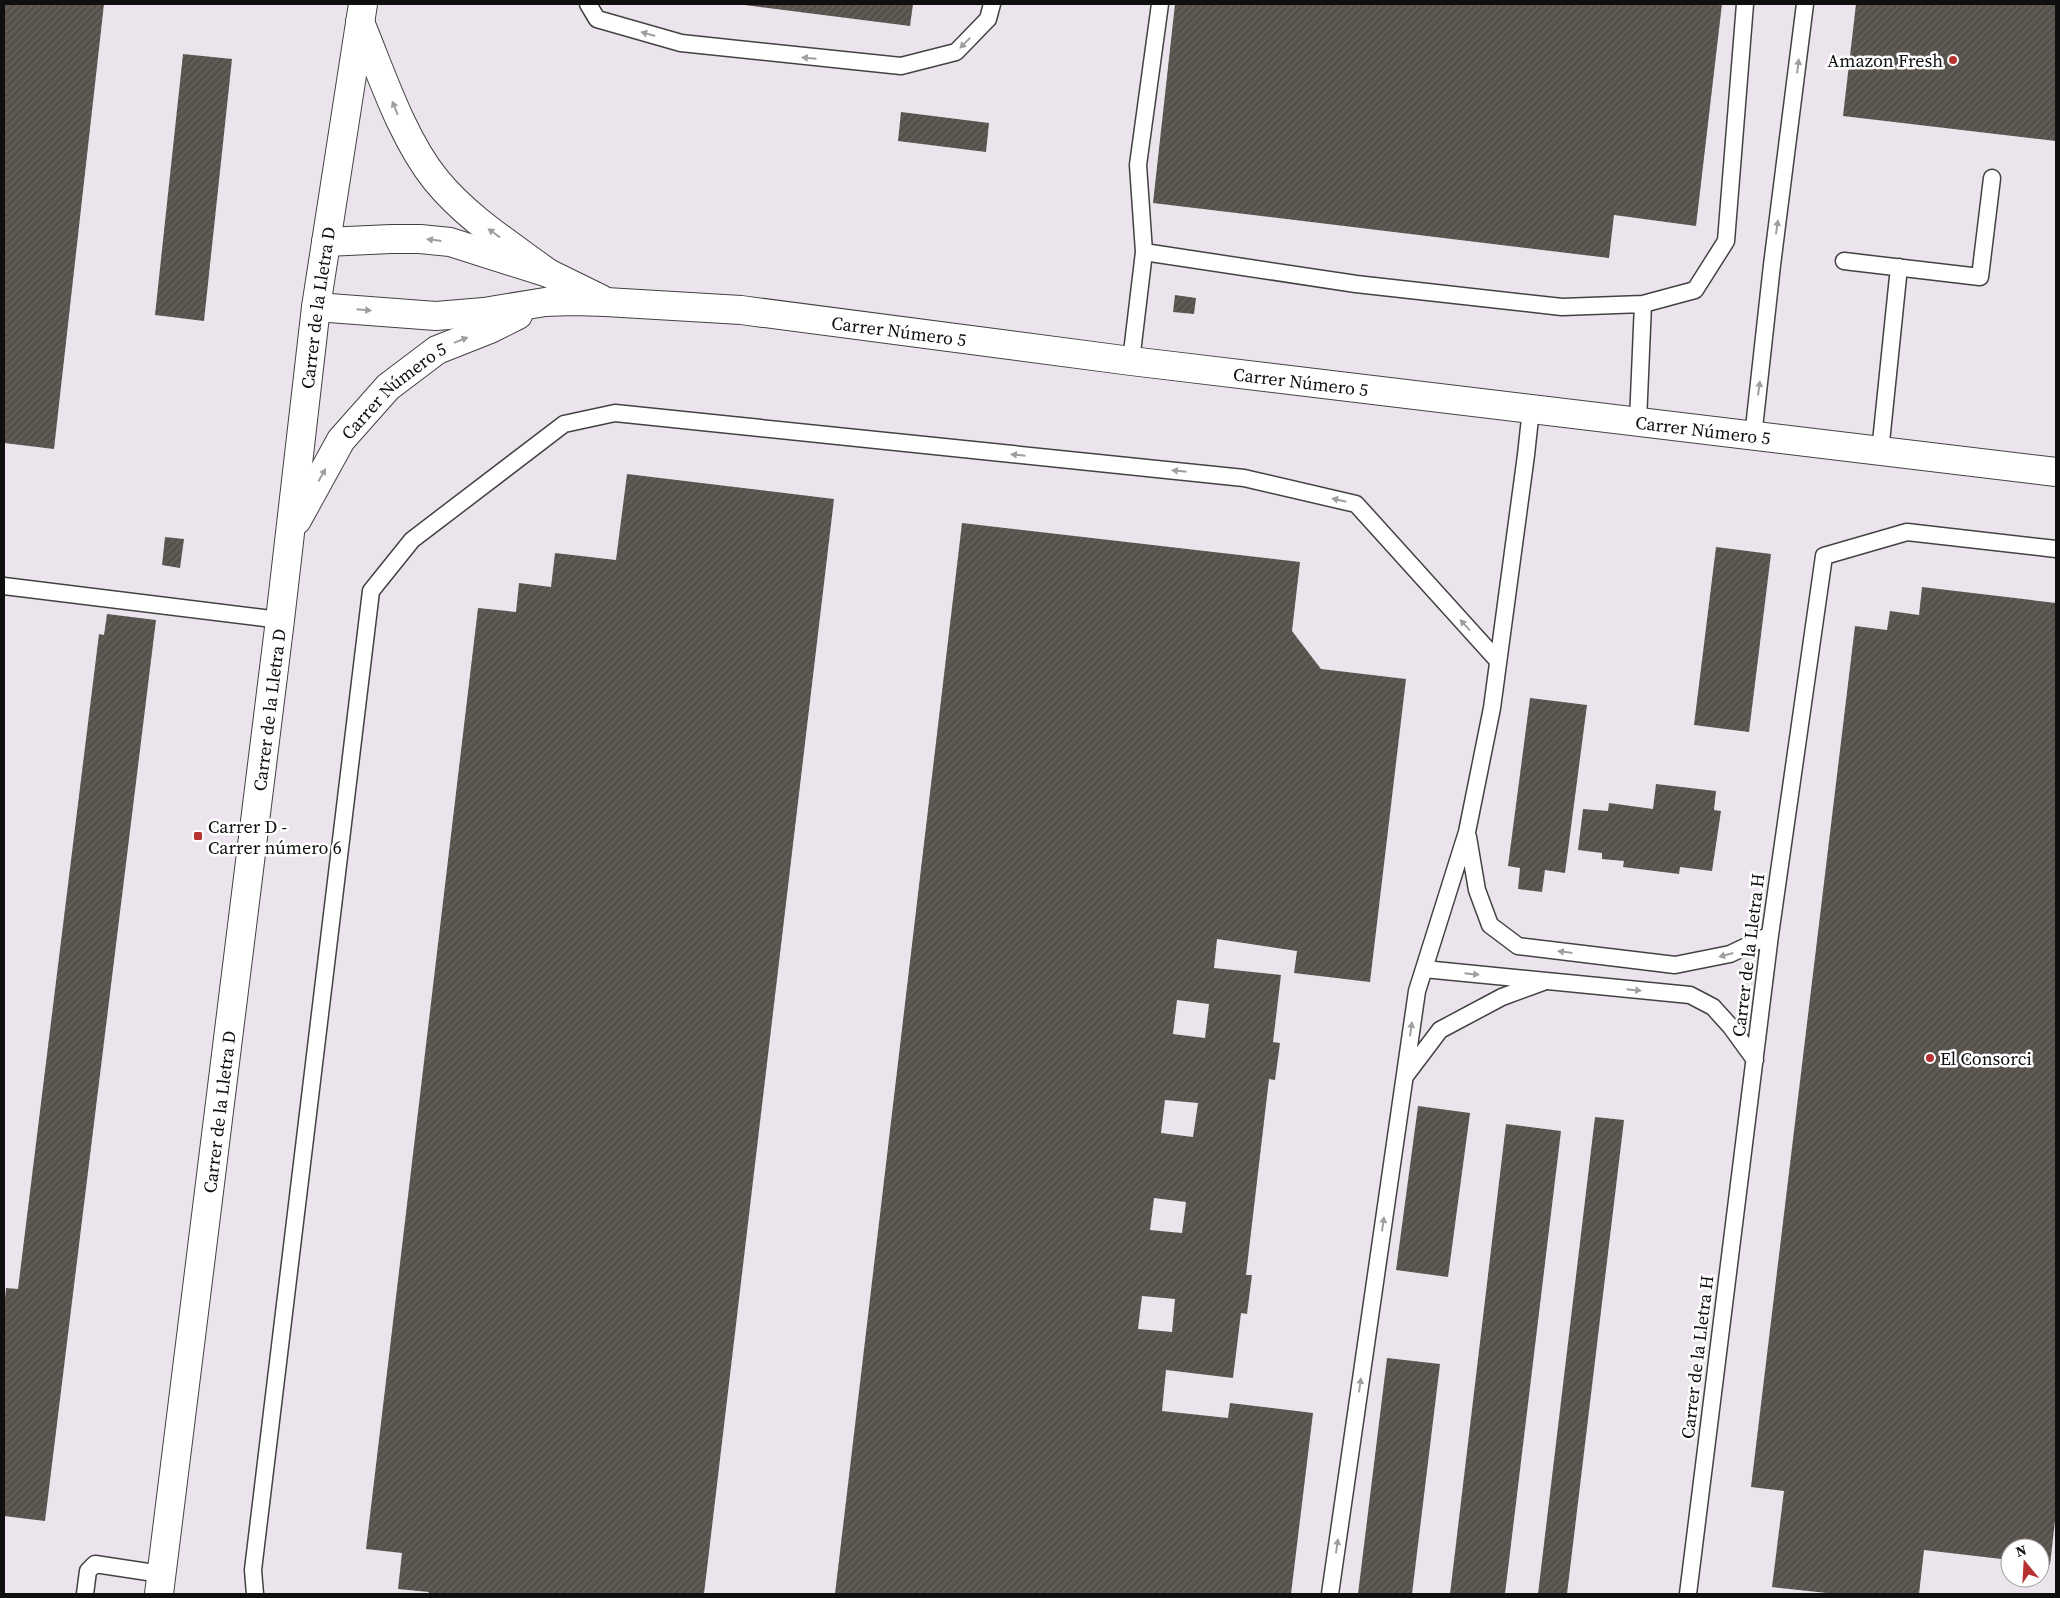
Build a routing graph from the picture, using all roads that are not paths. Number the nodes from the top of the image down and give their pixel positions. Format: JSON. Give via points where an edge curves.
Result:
{"nodes":[{"id":1,"x":588,"y":4,"type":"edge"},
{"id":2,"x":992,"y":4,"type":"edge"},
{"id":3,"x":1160,"y":4,"type":"edge"},
{"id":4,"x":1745,"y":4,"type":"edge"},
{"id":5,"x":1805,"y":4,"type":"edge"},
{"id":6,"x":362,"y":13,"type":"edge"},
{"id":7,"x":1992,"y":178,"type":"dead end"},
{"id":8,"x":326,"y":242,"type":"junction"},
{"id":9,"x":1144,"y":252,"type":"junction"},
{"id":10,"x":1844,"y":261,"type":"dead end"},
{"id":11,"x":1899,"y":267,"type":"junction"},
{"id":12,"x":548,"y":273,"type":"junction"},
{"id":13,"x":545,"y":302,"type":"junction"},
{"id":14,"x":606,"y":302,"type":"junction"},
{"id":15,"x":1643,"y":304,"type":"junction"},
{"id":16,"x":316,"y":307,"type":"junction"},
{"id":17,"x":1131,"y":360,"type":"junction"},
{"id":18,"x":1531,"y":409,"type":"junction"},
{"id":19,"x":1638,"y":421,"type":"junction"},
{"id":20,"x":1753,"y":437,"type":"junction"},
{"id":21,"x":1880,"y":452,"type":"junction"},
{"id":22,"x":2056,"y":472,"type":"edge"},
{"id":23,"x":290,"y":533,"type":"junction"},
{"id":24,"x":2056,"y":549,"type":"edge"},
{"id":25,"x":4,"y":586,"type":"edge"},
{"id":26,"x":280,"y":620,"type":"junction"},
{"id":27,"x":1498,"y":661,"type":"junction"},
{"id":28,"x":1468,"y":832,"type":"junction"},
{"id":29,"x":1770,"y":936,"type":"junction"},
{"id":30,"x":1424,"y":969,"type":"junction"},
{"id":31,"x":1547,"y":981,"type":"junction"},
{"id":32,"x":1755,"y":1060,"type":"junction"},
{"id":33,"x":1404,"y":1076,"type":"junction"},
{"id":34,"x":160,"y":1584,"type":"edge"},
{"id":35,"x":85,"y":1594,"type":"edge"},
{"id":36,"x":255,"y":1594,"type":"edge"},
{"id":37,"x":1330,"y":1594,"type":"edge"},
{"id":38,"x":1688,"y":1594,"type":"edge"}],
"edges":[{"from":2,"to":1,"type":"lane","one_way":true,"via":[[988,19],[956,52],[902,66],[681,43],[597,19]]},
{"from":3,"to":9,"type":"lane","via":[[1138,164]]},
{"from":4,"to":15,"type":"lane","via":[[1726,241],[1695,290]]},
{"from":20,"to":5,"type":"lane","one_way":true},
{"from":6,"to":8,"type":"street","name":"Carrer de la Lletra D"},
{"from":12,"to":6,"type":"street","one_way":true,"via":[[474,219],[436,180],[405,130]]},
{"from":7,"to":11,"type":"lane","via":[[1980,277]]},
{"from":12,"to":8,"type":"street","one_way":true,"via":[[450,242],[401,239]]},
{"from":8,"to":16,"type":"street","name":"Carrer de la Lletra D"},
{"from":9,"to":15,"type":"lane","via":[[1356,284],[1562,307]]},
{"from":9,"to":17,"type":"lane"},
{"from":10,"to":11,"type":"lane"},
{"from":11,"to":21,"type":"lane"},
{"from":12,"to":14,"type":"street"},
{"from":13,"to":14,"type":"street","name":"Carrer Número 5"},
{"from":16,"to":13,"type":"street","name":"Carrer Número 5","one_way":true,"via":[[436,316]]},
{"from":23,"to":13,"type":"street","name":"Carrer Número 5","one_way":true,"via":[[341,440],[388,387],[438,350]]},
{"from":14,"to":17,"type":"street","name":"Carrer Número 5","via":[[741,310]]},
{"from":15,"to":19,"type":"lane"},
{"from":16,"to":23,"type":"street","name":"Carrer de la Lletra D"},
{"from":17,"to":18,"type":"street","name":"Carrer Número 5"},
{"from":18,"to":19,"type":"street","name":"Carrer Número 5"},
{"from":18,"to":27,"type":"lane"},
{"from":19,"to":20,"type":"street","name":"Carrer Número 5"},
{"from":20,"to":21,"type":"street","name":"Carrer Número 5"},
{"from":21,"to":22,"type":"street","name":"Carrer Número 5"},
{"from":23,"to":26,"type":"street","name":"Carrer de la Lletra D"},
{"from":24,"to":29,"type":"lane","name":"Carrer de la Lletra H","via":[[1906,532],[1824,556]]},
{"from":25,"to":26,"type":"lane"},
{"from":26,"to":34,"type":"street","name":"Carrer de la Lletra D"},
{"from":27,"to":28,"type":"lane"},
{"from":27,"to":36,"type":"lane","one_way":true,"via":[[1356,504],[1244,478],[615,413],[564,424],[412,540],[371,591],[253,1570]]},
{"from":29,"to":28,"type":"lane","one_way":true,"via":[[1730,954],[1675,965],[1518,946],[1490,925],[1476,890]]},
{"from":28,"to":30,"type":"lane"},
{"from":29,"to":32,"type":"lane","name":"Carrer de la Lletra H"},
{"from":30,"to":31,"type":"lane","one_way":true},
{"from":33,"to":30,"type":"lane","one_way":true,"via":[[1417,991]]},
{"from":31,"to":32,"type":"lane","one_way":true,"via":[[1690,995],[1713,1006],[1732,1026]]},
{"from":31,"to":33,"type":"lane","via":[[1502,997],[1440,1030]]},
{"from":32,"to":38,"type":"lane","name":"Carrer de la Lletra H"},
{"from":37,"to":33,"type":"lane","one_way":true},
{"from":34,"to":35,"type":"lane","via":[[94,1564],[88,1571]]}]}
